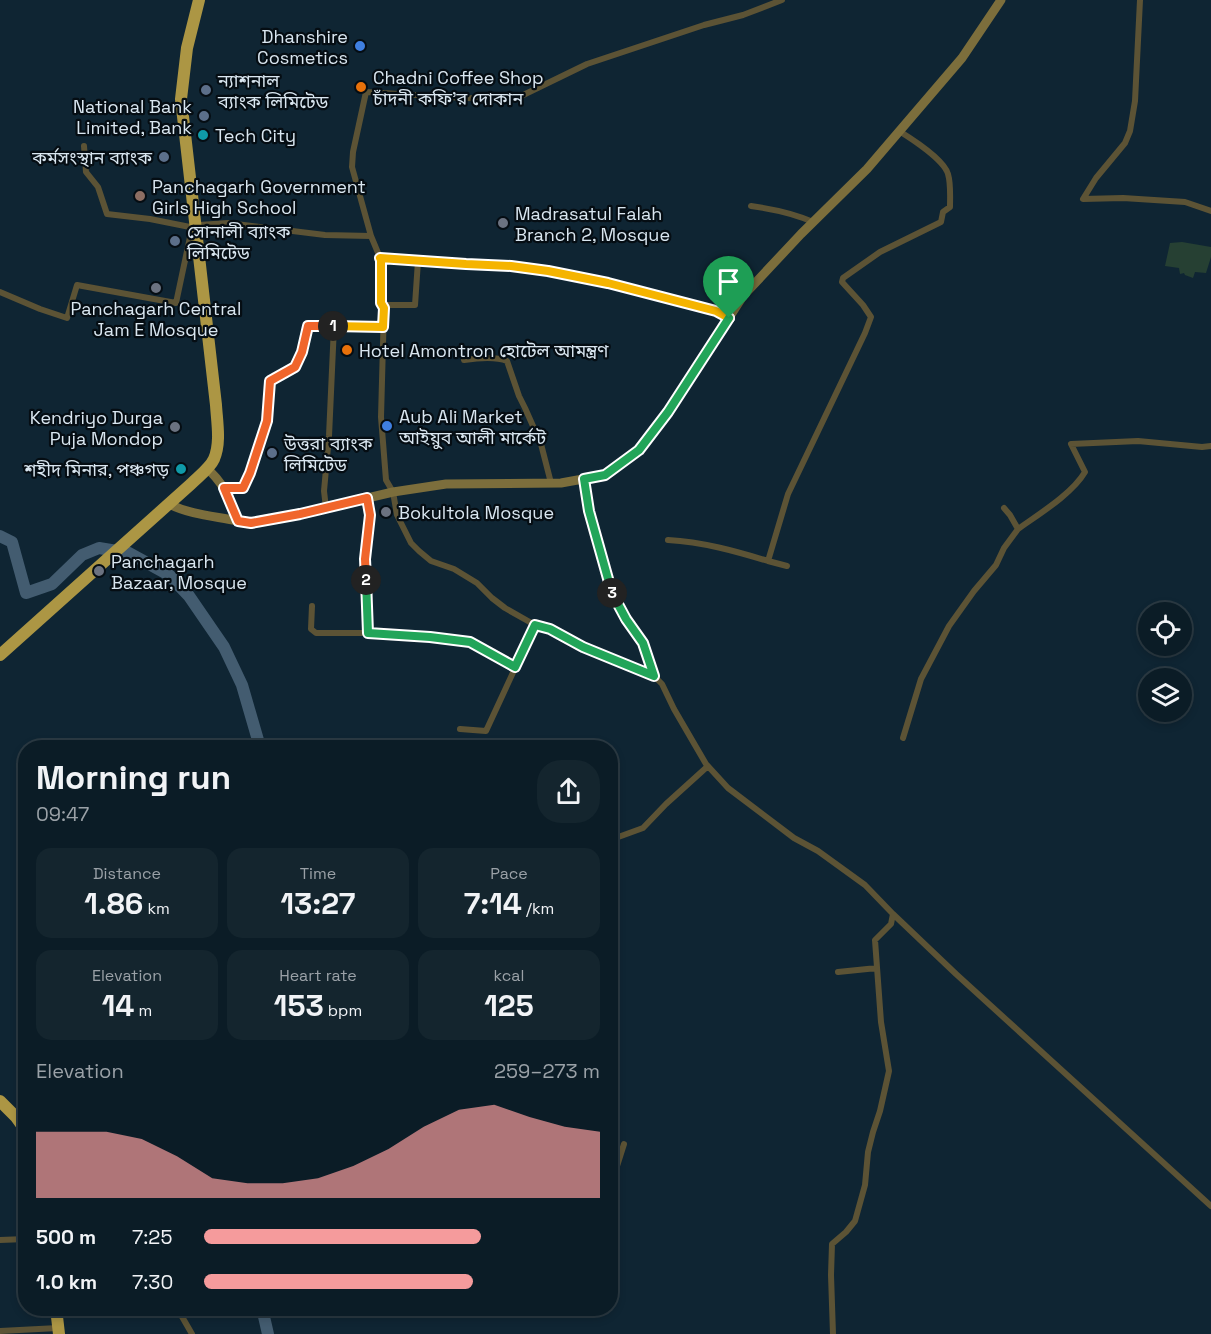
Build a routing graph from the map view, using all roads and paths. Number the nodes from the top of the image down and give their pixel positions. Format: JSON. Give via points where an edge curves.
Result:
{"nodes":[{"id":1,"x":199,"y":0,"type":"edge"},
{"id":2,"x":782,"y":0,"type":"edge"},
{"id":3,"x":1001,"y":0,"type":"edge"},
{"id":4,"x":1140,"y":0,"type":"edge"},
{"id":5,"x":899,"y":131,"type":"junction"},
{"id":6,"x":84,"y":146,"type":"dead end"},
{"id":7,"x":751,"y":206,"type":"dead end"},
{"id":8,"x":1211,"y":211,"type":"edge"},
{"id":9,"x":813,"y":222,"type":"junction"},
{"id":10,"x":196,"y":228,"type":"junction"},
{"id":11,"x":371,"y":236,"type":"junction"},
{"id":12,"x":380,"y":258,"type":"junction"},
{"id":13,"x":418,"y":261,"type":"junction"},
{"id":14,"x":0,"y":292,"type":"edge"},
{"id":15,"x":382,"y":305,"type":"junction"},
{"id":16,"x":729,"y":318,"type":"junction"},
{"id":17,"x":334,"y":326,"type":"junction"},
{"id":18,"x":383,"y":327,"type":"junction"},
{"id":19,"x":464,"y":360,"type":"dead end"},
{"id":20,"x":1211,"y":446,"type":"edge"},
{"id":21,"x":206,"y":468,"type":"junction"},
{"id":22,"x":584,"y":479,"type":"junction"},
{"id":23,"x":551,"y":483,"type":"junction"},
{"id":24,"x":224,"y":488,"type":"junction"},
{"id":25,"x":393,"y":492,"type":"junction"},
{"id":26,"x":367,"y":498,"type":"junction"},
{"id":27,"x":169,"y":504,"type":"junction"},
{"id":28,"x":326,"y":508,"type":"junction"},
{"id":29,"x":1004,"y":508,"type":"dead end"},
{"id":30,"x":238,"y":521,"type":"junction"},
{"id":31,"x":1018,"y":530,"type":"junction"},
{"id":32,"x":668,"y":540,"type":"dead end"},
{"id":33,"x":768,"y":561,"type":"junction"},
{"id":34,"x":787,"y":566,"type":"dead end"},
{"id":35,"x":312,"y":606,"type":"dead end"},
{"id":36,"x":535,"y":625,"type":"junction"},
{"id":37,"x":368,"y":633,"type":"junction"},
{"id":38,"x":0,"y":655,"type":"edge"},
{"id":39,"x":515,"y":667,"type":"junction"},
{"id":40,"x":654,"y":676,"type":"junction"},
{"id":41,"x":460,"y":729,"type":"dead end"},
{"id":42,"x":903,"y":738,"type":"dead end"},
{"id":43,"x":708,"y":766,"type":"junction"},
{"id":44,"x":618,"y":837,"type":"edge"},
{"id":45,"x":893,"y":914,"type":"junction"},
{"id":46,"x":877,"y":968,"type":"junction"},
{"id":47,"x":838,"y":972,"type":"dead end"},
{"id":48,"x":0,"y":1101,"type":"edge"},
{"id":49,"x":18,"y":1120,"type":"edge"},
{"id":50,"x":624,"y":1144,"type":"dead end"},
{"id":51,"x":618,"y":1163,"type":"edge"},
{"id":52,"x":1211,"y":1206,"type":"edge"},
{"id":53,"x":18,"y":1239,"type":"edge"},
{"id":54,"x":0,"y":1240,"type":"edge"},
{"id":55,"x":58,"y":1316,"type":"edge"},
{"id":56,"x":182,"y":1316,"type":"edge"},
{"id":57,"x":0,"y":1331,"type":"edge"},
{"id":58,"x":59,"y":1331,"type":"edge"},
{"id":59,"x":192,"y":1334,"type":"edge"},
{"id":60,"x":833,"y":1334,"type":"edge"}],
"edges":[{"from":1,"to":10,"type":"highway","via":[[187,48],[181,99]]},
{"from":2,"to":11,"type":"street","via":[[586,64],[515,99],[366,92],[352,167]]},
{"from":3,"to":5,"type":"street","via":[[962,58]]},
{"from":4,"to":8,"type":"street","via":[[1130,131],[1083,199],[1185,202]]},
{"from":5,"to":9,"type":"street"},
{"from":5,"to":33,"type":"street","via":[[943,165],[948,174],[950,207],[943,212],[941,222],[880,252],[843,278],[842,282],[871,317],[788,494]]},
{"from":6,"to":10,"type":"street","via":[[86,172],[98,187],[107,214]]},
{"from":7,"to":9,"type":"street","via":[[800,215]]},
{"from":9,"to":16,"type":"street","via":[[743,296]]},
{"from":10,"to":11,"type":"street","via":[[228,223],[325,235]]},
{"from":10,"to":14,"type":"street","via":[[190,237],[176,303],[77,285],[68,318]]},
{"from":10,"to":21,"type":"highway","via":[[218,441],[214,459]]},
{"from":11,"to":12,"type":"street"},
{"from":12,"to":13,"type":"street"},
{"from":12,"to":15,"type":"street"},
{"from":13,"to":15,"type":"street","via":[[415,305]]},
{"from":13,"to":16,"type":"street","via":[[548,271],[716,311]]},
{"from":15,"to":18,"type":"street"},
{"from":16,"to":22,"type":"street","via":[[639,450],[605,475]]},
{"from":17,"to":18,"type":"street"},
{"from":17,"to":24,"type":"street","via":[[308,326],[295,367],[270,381],[267,421],[250,473],[243,488]]},
{"from":17,"to":28,"type":"street"},
{"from":18,"to":25,"type":"street","via":[[381,417],[386,480]]},
{"from":19,"to":23,"type":"street","via":[[507,362],[542,444]]},
{"from":20,"to":31,"type":"street","via":[[1138,441],[1071,444],[1085,472],[1080,481]]},
{"from":21,"to":24,"type":"street"},
{"from":21,"to":27,"type":"highway"},
{"from":22,"to":23,"type":"street"},
{"from":22,"to":40,"type":"street","via":[[613,596],[643,643]]},
{"from":23,"to":25,"type":"street","via":[[446,484]]},
{"from":24,"to":30,"type":"street"},
{"from":25,"to":26,"type":"street"},
{"from":25,"to":36,"type":"street","via":[[396,514],[418,551],[477,583],[499,603]]},
{"from":26,"to":28,"type":"street"},
{"from":26,"to":37,"type":"street"},
{"from":27,"to":30,"type":"street","via":[[197,515]]},
{"from":27,"to":38,"type":"highway"},
{"from":28,"to":30,"type":"street","via":[[251,523]]},
{"from":29,"to":31,"type":"street"},
{"from":31,"to":42,"type":"street","via":[[949,626],[921,679]]},
{"from":32,"to":33,"type":"street","via":[[716,546]]},
{"from":33,"to":34,"type":"street"},
{"from":35,"to":37,"type":"street","via":[[311,629],[316,633]]},
{"from":36,"to":39,"type":"street"},
{"from":36,"to":40,"type":"street"},
{"from":37,"to":39,"type":"street","via":[[470,642]]},
{"from":39,"to":41,"type":"street","via":[[486,731]]},
{"from":40,"to":43,"type":"street"},
{"from":43,"to":44,"type":"street","via":[[643,828]]},
{"from":43,"to":45,"type":"street","via":[[762,815],[866,885]]},
{"from":45,"to":46,"type":"street","via":[[891,924],[875,940]]},
{"from":45,"to":52,"type":"street"},
{"from":46,"to":47,"type":"street"},
{"from":46,"to":60,"type":"street","via":[[889,1071],[855,1221],[831,1244]]},
{"from":48,"to":49,"type":"highway"},
{"from":50,"to":51,"type":"street"},
{"from":53,"to":54,"type":"street"},
{"from":55,"to":58,"type":"highway"},
{"from":56,"to":59,"type":"street"},
{"from":57,"to":58,"type":"street"}]}
